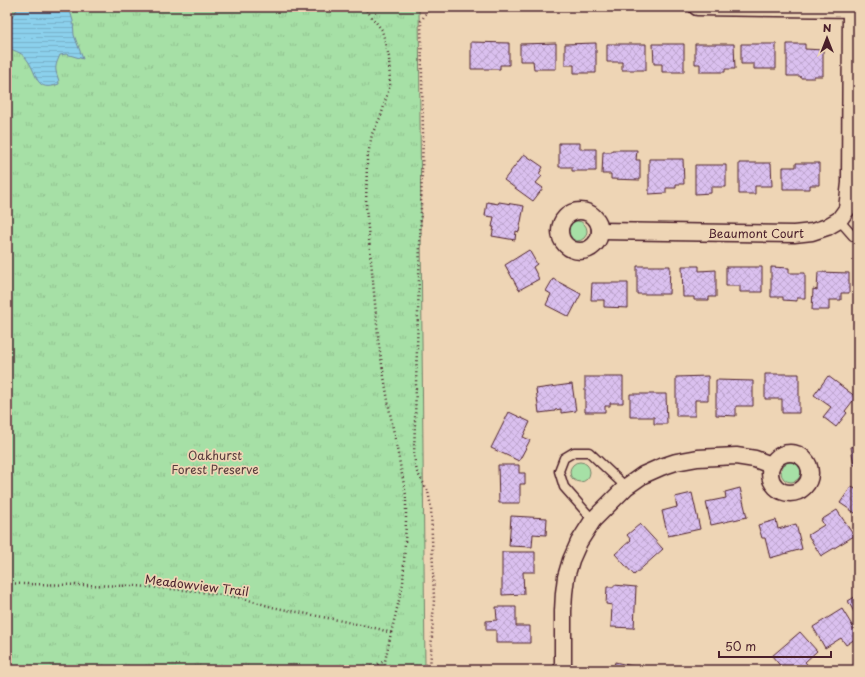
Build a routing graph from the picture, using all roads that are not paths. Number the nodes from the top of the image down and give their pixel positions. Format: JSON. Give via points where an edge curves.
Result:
{"nodes":[{"id":1,"x":697,"y":7,"type":"edge"},
{"id":2,"x":854,"y":9,"type":"edge"},
{"id":3,"x":839,"y":220,"type":"junction"},
{"id":4,"x":600,"y":232,"type":"dead end"},
{"id":5,"x":853,"y":236,"type":"dead end"},
{"id":6,"x":771,"y":465,"type":"dead end"},
{"id":7,"x":626,"y":487,"type":"junction"},
{"id":8,"x":593,"y":520,"type":"junction"},
{"id":9,"x":563,"y":670,"type":"edge"}],
"edges":[{"from":1,"to":2,"type":"street"},
{"from":2,"to":3,"type":"street","via":[[850,183],[847,209]]},
{"from":3,"to":4,"type":"street","name":"Beaumont Court","via":[[812,232],[794,234]]},
{"from":3,"to":5,"type":"lane"},
{"from":6,"to":7,"type":"street","via":[[736,456],[698,458],[661,467]]},
{"from":7,"to":8,"type":"street"},
{"from":7,"to":8,"type":"lane","via":[[589,452],[574,452],[564,458],[559,471],[564,487]]},
{"from":8,"to":9,"type":"street","via":[[579,542],[566,577],[562,611]]}]}
